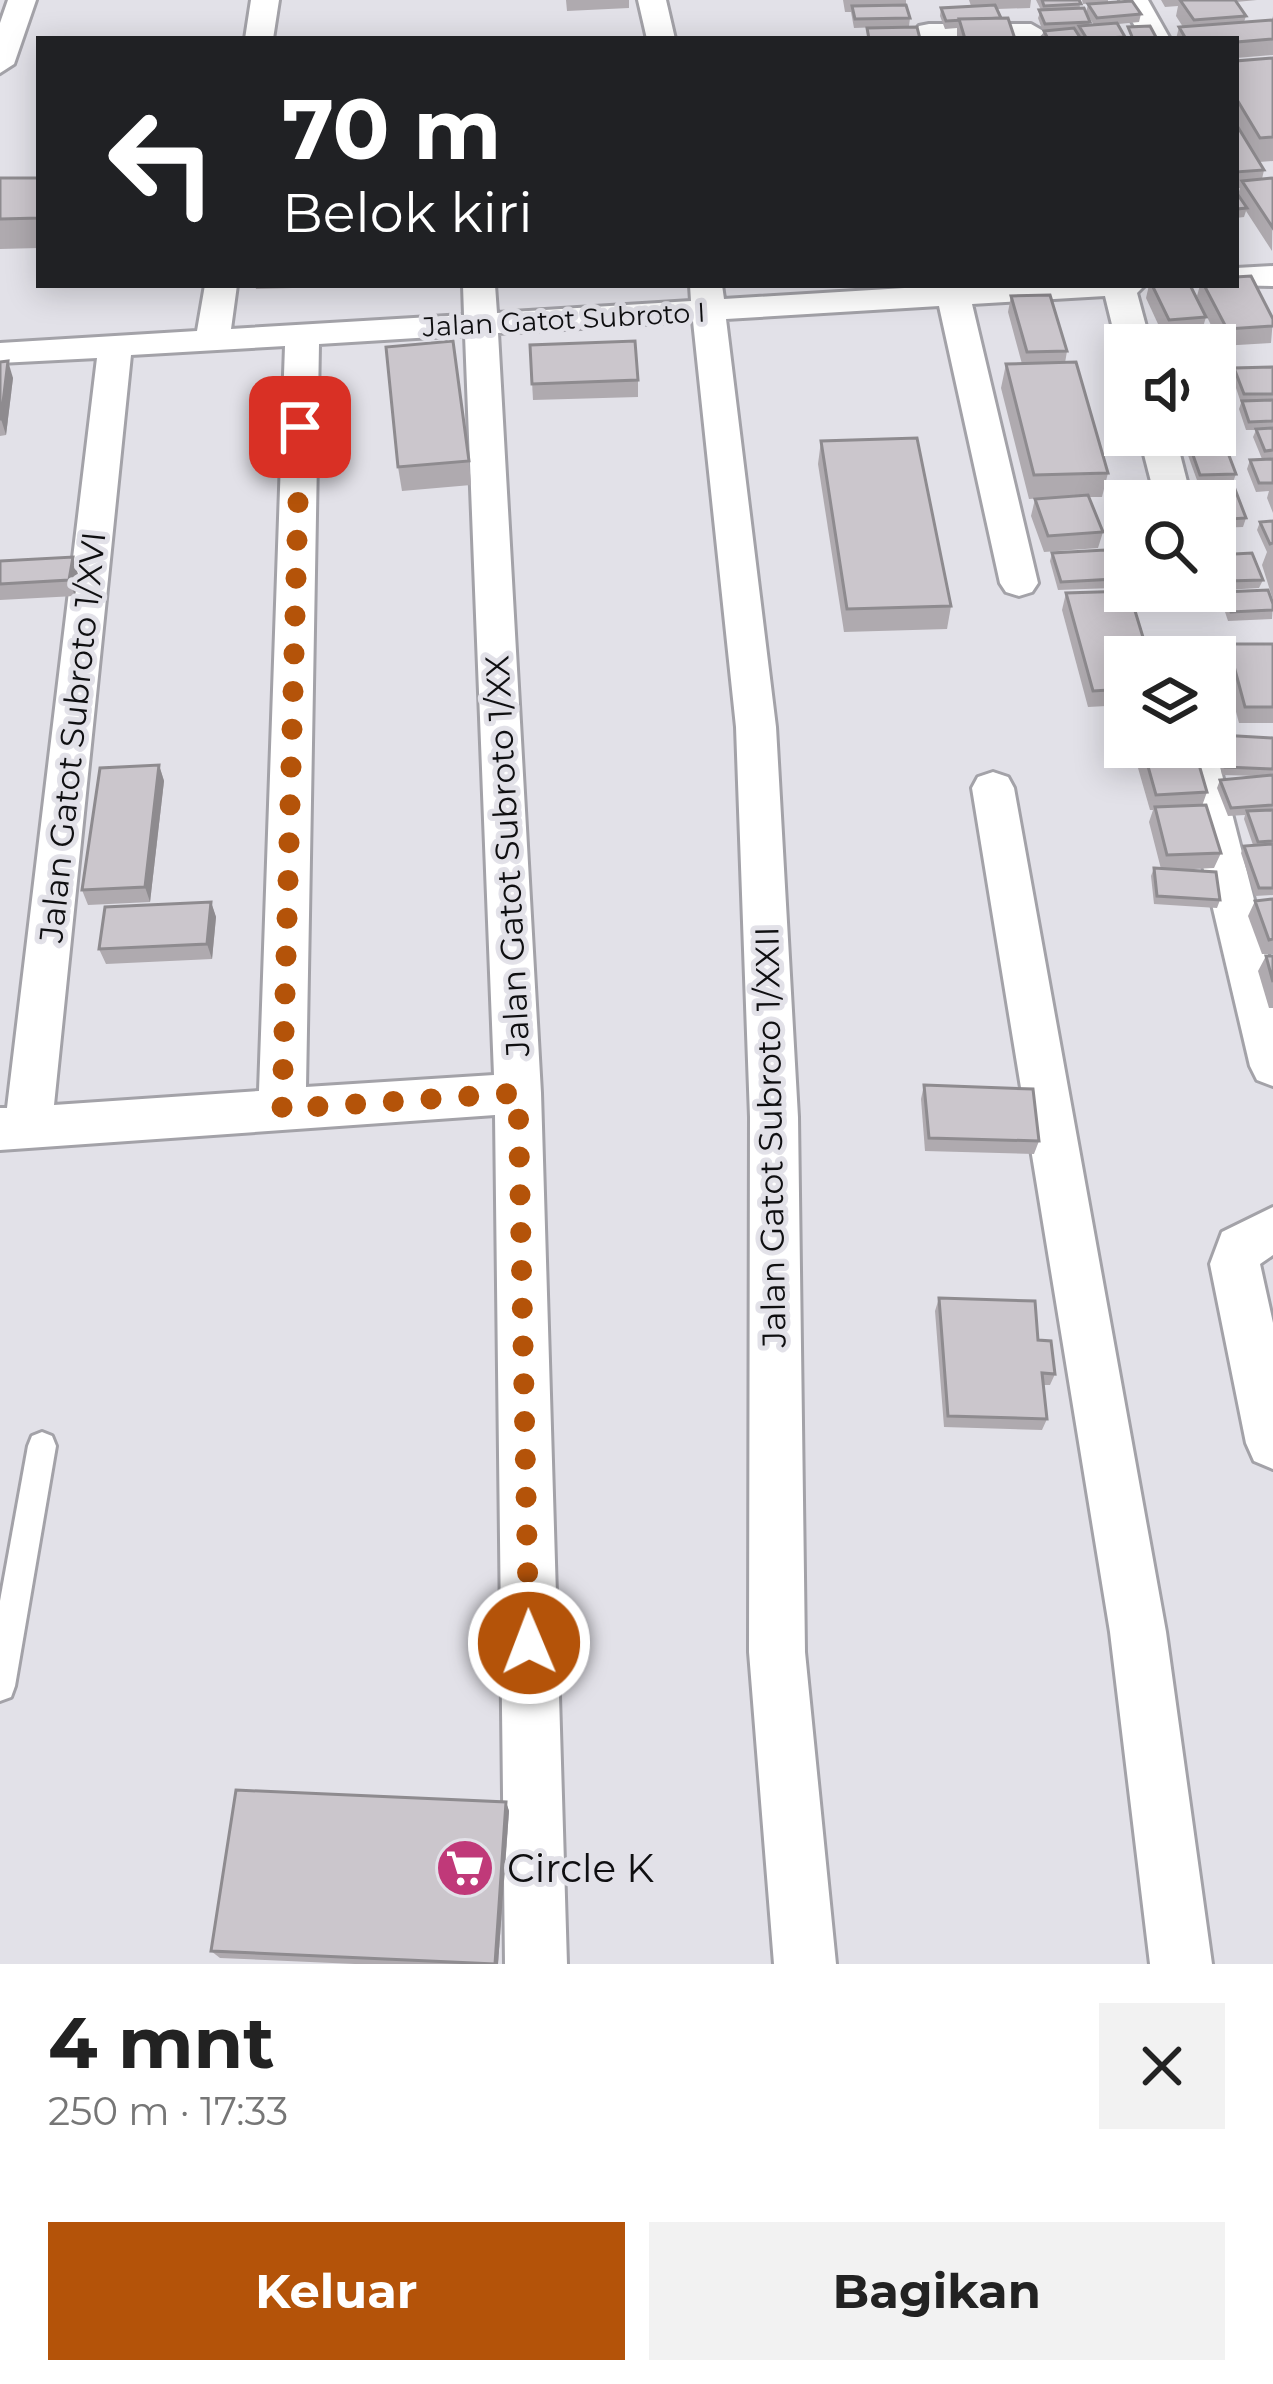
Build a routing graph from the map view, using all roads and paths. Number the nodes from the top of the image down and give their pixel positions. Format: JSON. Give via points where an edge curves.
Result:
{"nodes":[{"id":1,"x":22,"y":0,"type":"edge"},
{"id":2,"x":266,"y":0,"type":"edge"},
{"id":3,"x":652,"y":0,"type":"edge"},
{"id":4,"x":922,"y":0,"type":"edge"},
{"id":5,"x":1134,"y":0,"type":"edge"},
{"id":6,"x":1031,"y":32,"type":"dead end"},
{"id":7,"x":929,"y":35,"type":"edge"},
{"id":8,"x":260,"y":36,"type":"edge"},
{"id":9,"x":660,"y":36,"type":"edge"},
{"id":10,"x":1154,"y":36,"type":"edge"},
{"id":11,"x":0,"y":64,"type":"edge"},
{"id":12,"x":1273,"y":276,"type":"edge"},
{"id":13,"x":1239,"y":278,"type":"edge"},
{"id":14,"x":221,"y":288,"type":"edge"},
{"id":15,"x":1031,"y":288,"type":"edge"},
{"id":16,"x":1120,"y":288,"type":"edge"},
{"id":17,"x":953,"y":295,"type":"junction"},
{"id":18,"x":709,"y":298,"type":"edge"},
{"id":19,"x":480,"y":305,"type":"edge"},
{"id":20,"x":1129,"y":324,"type":"edge"},
{"id":21,"x":302,"y":336,"type":"junction"},
{"id":22,"x":212,"y":341,"type":"junction"},
{"id":23,"x":115,"y":347,"type":"junction"},
{"id":24,"x":0,"y":352,"type":"edge"},
{"id":25,"x":1019,"y":583,"type":"dead end"},
{"id":26,"x":1200,"y":768,"type":"edge"},
{"id":27,"x":993,"y":788,"type":"dead end"},
{"id":28,"x":1273,"y":1066,"type":"edge"},
{"id":29,"x":518,"y":1093,"type":"junction"},
{"id":30,"x":282,"y":1109,"type":"junction"},
{"id":31,"x":14,"y":1129,"type":"edge"},
{"id":32,"x":1273,"y":1229,"type":"edge"},
{"id":33,"x":1273,"y":1443,"type":"edge"},
{"id":34,"x":42,"y":1446,"type":"dead end"},
{"id":35,"x":0,"y":1687,"type":"edge"},
{"id":36,"x":536,"y":1964,"type":"edge"},
{"id":37,"x":805,"y":1964,"type":"edge"},
{"id":38,"x":1181,"y":1964,"type":"edge"}],
"edges":[{"from":1,"to":11,"type":"street"},
{"from":2,"to":8,"type":"street"},
{"from":3,"to":9,"type":"street"},
{"from":4,"to":7,"type":"street"},
{"from":5,"to":10,"type":"street"},
{"from":6,"to":7,"type":"street"},
{"from":12,"to":13,"type":"street"},
{"from":14,"to":22,"type":"street"},
{"from":15,"to":17,"type":"street","name":"Jalan Gatot Subroto I"},
{"from":16,"to":20,"type":"street"},
{"from":17,"to":18,"type":"street","name":"Jalan Gatot Subroto I"},
{"from":17,"to":25,"type":"street"},
{"from":18,"to":19,"type":"street","name":"Jalan Gatot Subroto I"},
{"from":18,"to":37,"type":"street","name":"Jalan Gatot Subroto 1/XXII","via":[[756,728],[774,1117],[777,1652]]},
{"from":19,"to":21,"type":"street","name":"Jalan Gatot Subroto I"},
{"from":19,"to":29,"type":"street","name":"Jalan Gatot Subroto 1/XX"},
{"from":21,"to":22,"type":"street","name":"Jalan Gatot Subroto I"},
{"from":21,"to":30,"type":"street"},
{"from":22,"to":23,"type":"street","name":"Jalan Gatot Subroto I"},
{"from":23,"to":24,"type":"street","name":"Jalan Gatot Subroto I"},
{"from":23,"to":31,"type":"street","name":"Jalan Gatot Subroto 1/XVI"},
{"from":26,"to":28,"type":"street"},
{"from":27,"to":38,"type":"street","via":[[1138,1632]]},
{"from":29,"to":30,"type":"street"},
{"from":29,"to":36,"type":"street","name":"Jalan Gatot Subroto 1/XX"},
{"from":30,"to":31,"type":"street"},
{"from":32,"to":33,"type":"street","via":[[1240,1248],[1234,1264]]},
{"from":34,"to":35,"type":"lane"}]}
